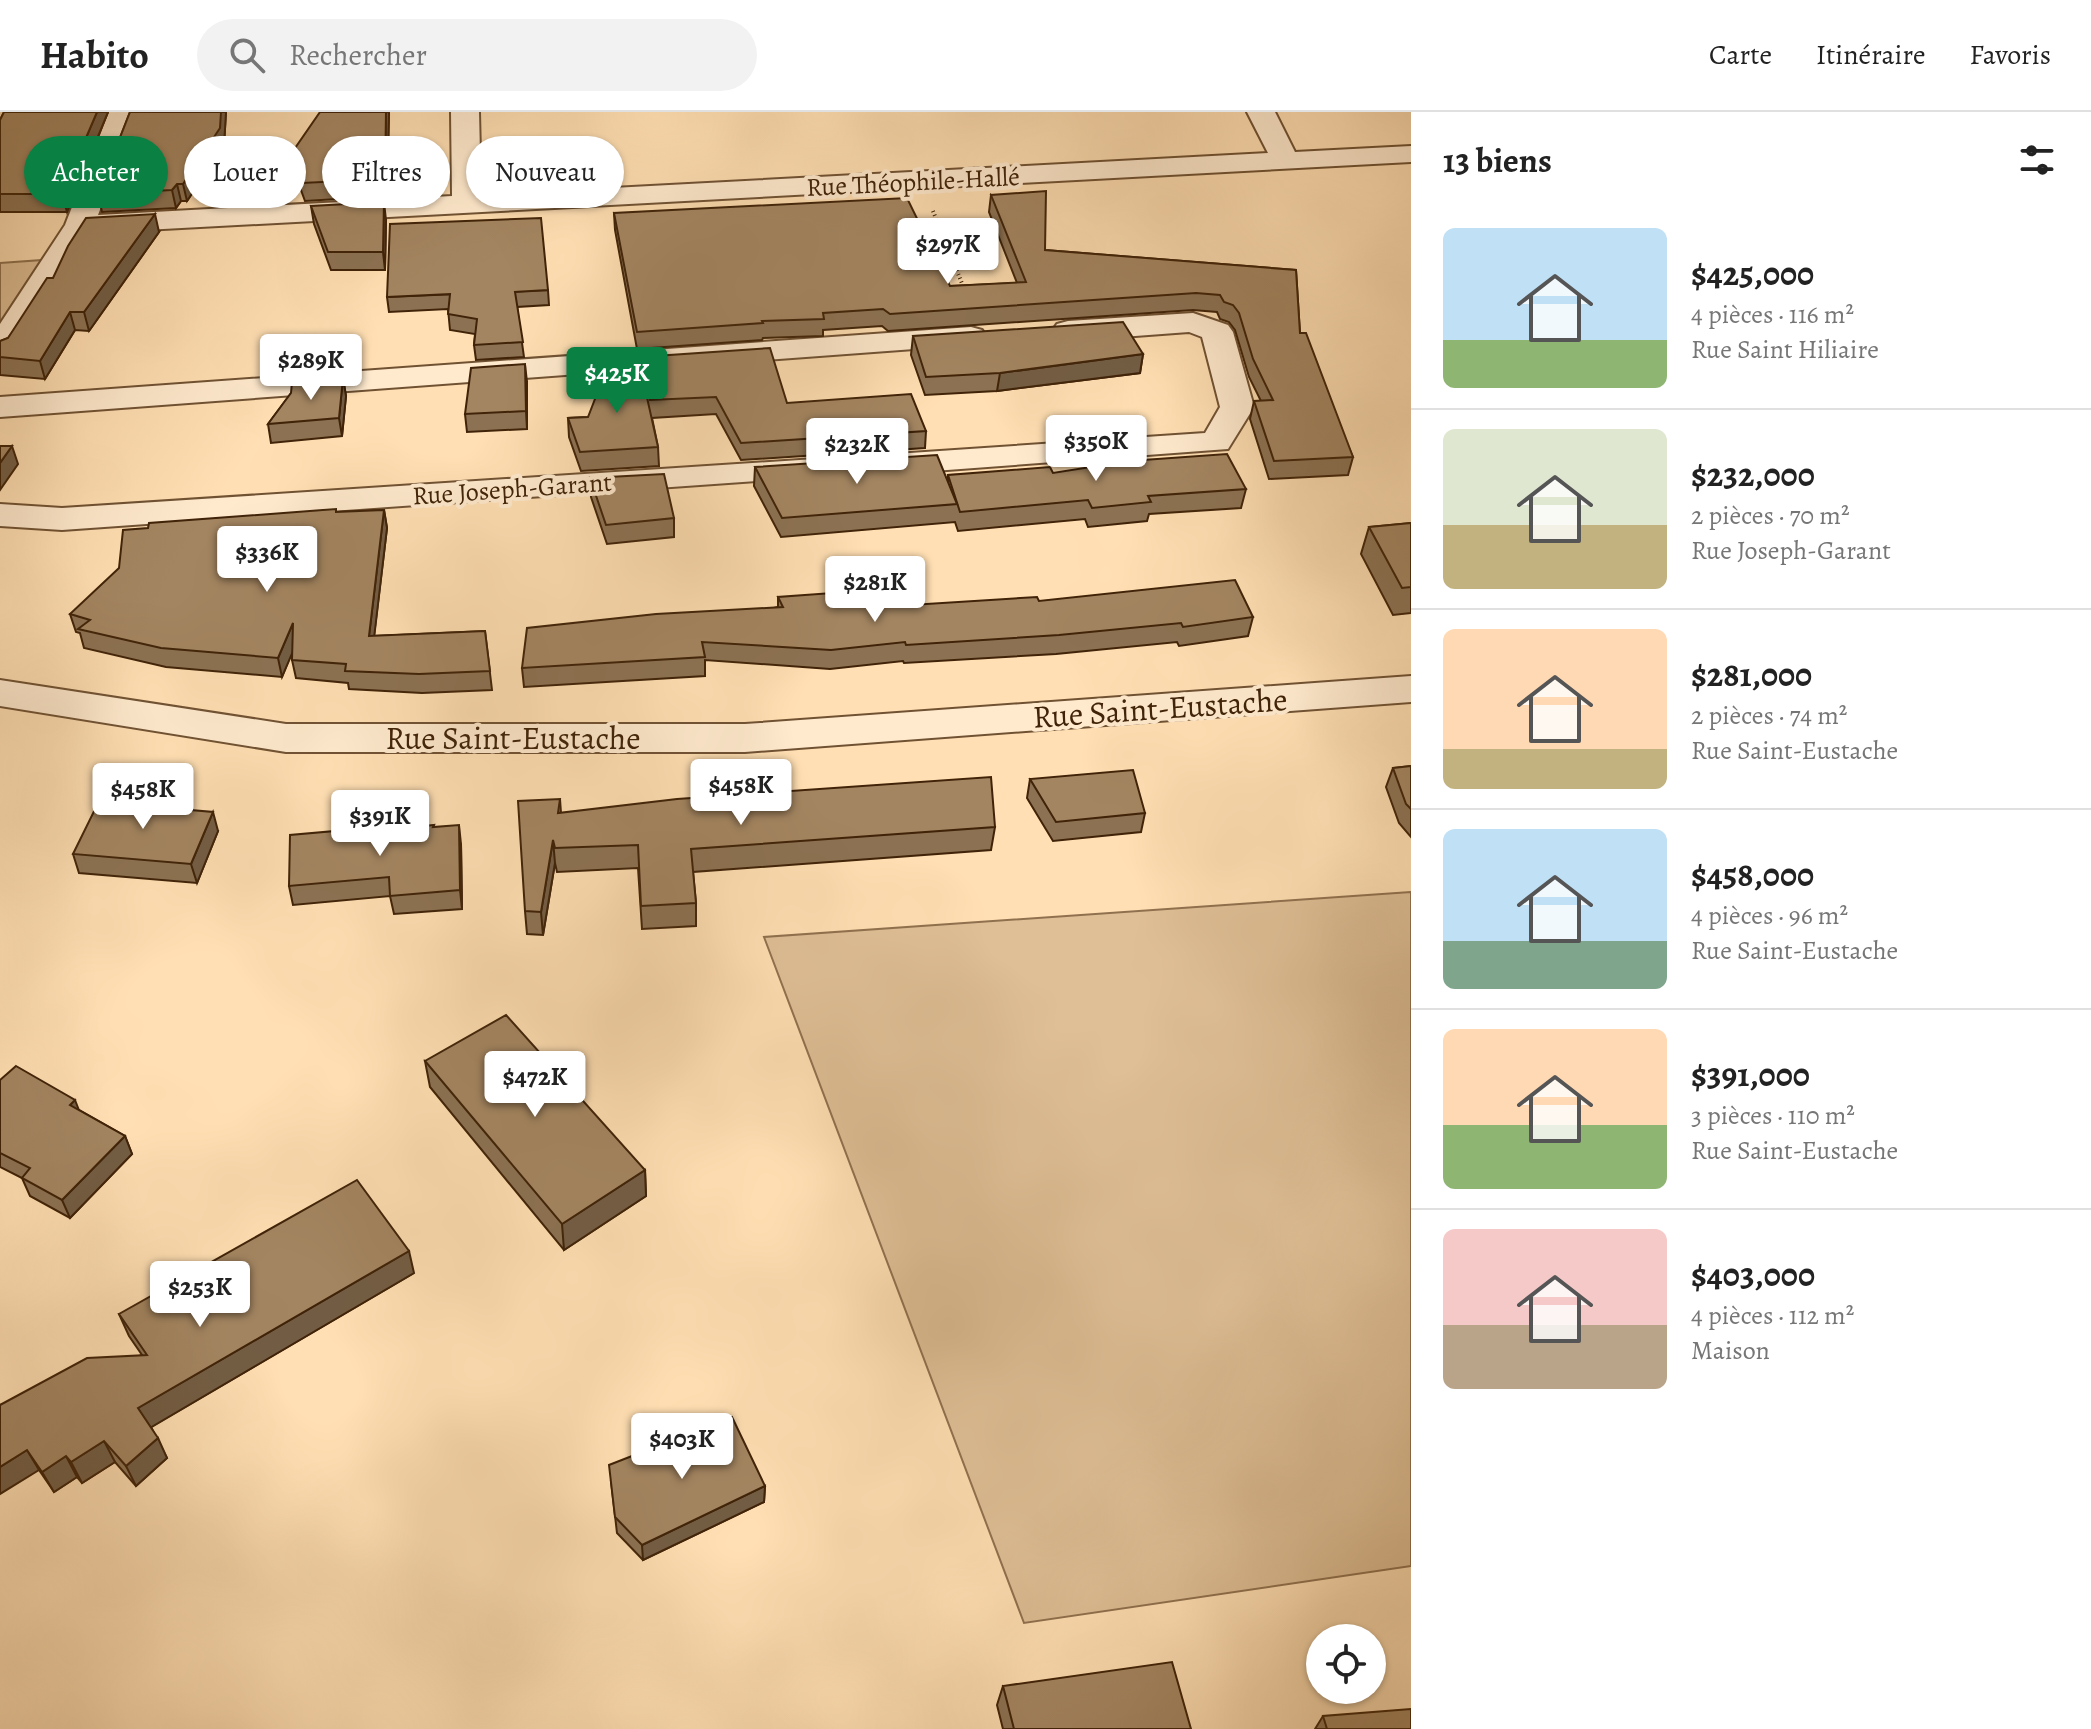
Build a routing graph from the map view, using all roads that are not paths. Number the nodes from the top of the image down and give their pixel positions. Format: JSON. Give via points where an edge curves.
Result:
{"nodes":[{"id":1,"x":123,"y":112,"type":"edge"},
{"id":2,"x":465,"y":112,"type":"edge"},
{"id":3,"x":1261,"y":112,"type":"edge"},
{"id":4,"x":1411,"y":154,"type":"edge"},
{"id":5,"x":466,"y":158,"type":"edge"},
{"id":6,"x":1285,"y":160,"type":"junction"},
{"id":7,"x":624,"y":197,"type":"edge"},
{"id":8,"x":466,"y":205,"type":"edge"},
{"id":9,"x":80,"y":225,"type":"junction"},
{"id":10,"x":1043,"y":332,"type":"edge"},
{"id":11,"x":990,"y":336,"type":"edge"},
{"id":12,"x":0,"y":348,"type":"edge"},
{"id":13,"x":0,"y":407,"type":"edge"},
{"id":14,"x":0,"y":515,"type":"edge"},
{"id":15,"x":1411,"y":689,"type":"edge"},
{"id":16,"x":0,"y":693,"type":"edge"}],
"edges":[{"from":1,"to":9,"type":"street"},
{"from":2,"to":5,"type":"street"},
{"from":3,"to":6,"type":"street"},
{"from":4,"to":6,"type":"street","name":"Rue Théophile-Hallé"},
{"from":6,"to":7,"type":"street","name":"Rue Théophile-Hallé"},
{"from":8,"to":9,"type":"street","name":"Rue Théophile-Hallé"},
{"from":9,"to":12,"type":"street"},
{"from":10,"to":14,"type":"street","name":"Rue Joseph-Garant","via":[[1193,322],[1217,332],[1237,407],[1216,442],[62,519]]},
{"from":11,"to":13,"type":"street"},
{"from":15,"to":16,"type":"street","name":"Rue Saint-Eustache","via":[[713,738],[286,738]]}]}
